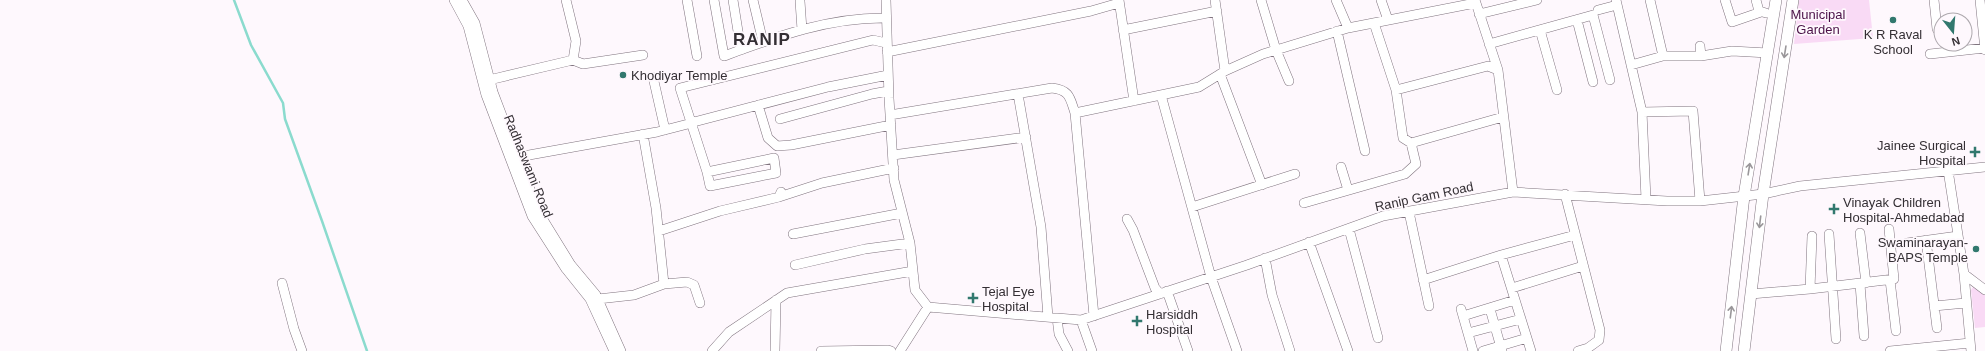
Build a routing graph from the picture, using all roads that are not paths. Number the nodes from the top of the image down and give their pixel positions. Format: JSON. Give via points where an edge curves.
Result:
{"nodes":[{"id":1,"x":462,"y":0,"type":"edge"},
{"id":2,"x":566,"y":0,"type":"edge"},
{"id":3,"x":687,"y":0,"type":"edge"},
{"id":4,"x":714,"y":0,"type":"edge"},
{"id":5,"x":733,"y":0,"type":"edge"},
{"id":6,"x":753,"y":0,"type":"edge"},
{"id":7,"x":802,"y":0,"type":"edge"},
{"id":8,"x":886,"y":0,"type":"edge"},
{"id":9,"x":1215,"y":0,"type":"edge"},
{"id":10,"x":1261,"y":0,"type":"edge"},
{"id":11,"x":1336,"y":0,"type":"edge"},
{"id":12,"x":1381,"y":0,"type":"edge"},
{"id":13,"x":1537,"y":0,"type":"edge"},
{"id":14,"x":1650,"y":0,"type":"edge"},
{"id":15,"x":1725,"y":0,"type":"edge"},
{"id":16,"x":1756,"y":0,"type":"edge"},
{"id":17,"x":1776,"y":0,"type":"edge"},
{"id":18,"x":1793,"y":0,"type":"edge"},
{"id":19,"x":1934,"y":0,"type":"edge"},
{"id":20,"x":1119,"y":1,"type":"edge"},
{"id":21,"x":1475,"y":1,"type":"edge"},
{"id":22,"x":1617,"y":2,"type":"edge"},
{"id":23,"x":1982,"y":4,"type":"edge"},
{"id":24,"x":1598,"y":10,"type":"dead end"},
{"id":25,"x":1216,"y":12,"type":"junction"},
{"id":26,"x":1761,"y":12,"type":"junction"},
{"id":27,"x":1935,"y":12,"type":"edge"},
{"id":28,"x":1479,"y":14,"type":"junction"},
{"id":29,"x":1775,"y":16,"type":"junction"},
{"id":30,"x":886,"y":18,"type":"junction"},
{"id":31,"x":1388,"y":20,"type":"junction"},
{"id":32,"x":1577,"y":20,"type":"junction"},
{"id":33,"x":1374,"y":23,"type":"junction"},
{"id":34,"x":1348,"y":28,"type":"junction"},
{"id":35,"x":802,"y":30,"type":"junction"},
{"id":36,"x":1123,"y":30,"type":"junction"},
{"id":37,"x":1540,"y":30,"type":"junction"},
{"id":38,"x":1337,"y":31,"type":"junction"},
{"id":39,"x":763,"y":42,"type":"junction"},
{"id":40,"x":886,"y":43,"type":"junction"},
{"id":41,"x":1489,"y":44,"type":"junction"},
{"id":42,"x":1700,"y":46,"type":"dead end"},
{"id":43,"x":1985,"y":49,"type":"edge"},
{"id":44,"x":741,"y":50,"type":"junction"},
{"id":45,"x":1276,"y":50,"type":"junction"},
{"id":46,"x":887,"y":52,"type":"junction"},
{"id":47,"x":1768,"y":53,"type":"junction"},
{"id":48,"x":1930,"y":54,"type":"dead end"},
{"id":49,"x":643,"y":55,"type":"dead end"},
{"id":50,"x":697,"y":56,"type":"dead end"},
{"id":51,"x":1663,"y":56,"type":"junction"},
{"id":52,"x":1701,"y":56,"type":"junction"},
{"id":53,"x":573,"y":60,"type":"junction"},
{"id":54,"x":1631,"y":65,"type":"junction"},
{"id":55,"x":1498,"y":70,"type":"junction"},
{"id":56,"x":1223,"y":72,"type":"junction"},
{"id":57,"x":888,"y":75,"type":"junction"},
{"id":58,"x":653,"y":77,"type":"dead end"},
{"id":59,"x":490,"y":80,"type":"junction"},
{"id":60,"x":1610,"y":80,"type":"dead end"},
{"id":61,"x":1289,"y":81,"type":"dead end"},
{"id":62,"x":1593,"y":82,"type":"dead end"},
{"id":63,"x":1396,"y":90,"type":"junction"},
{"id":64,"x":1557,"y":90,"type":"dead end"},
{"id":65,"x":888,"y":91,"type":"junction"},
{"id":66,"x":1018,"y":94,"type":"junction"},
{"id":67,"x":1161,"y":95,"type":"junction"},
{"id":68,"x":1134,"y":101,"type":"junction"},
{"id":69,"x":758,"y":105,"type":"junction"},
{"id":70,"x":1642,"y":112,"type":"junction"},
{"id":71,"x":1075,"y":113,"type":"junction"},
{"id":72,"x":1503,"y":116,"type":"junction"},
{"id":73,"x":780,"y":119,"type":"dead end"},
{"id":74,"x":890,"y":120,"type":"junction"},
{"id":75,"x":689,"y":124,"type":"junction"},
{"id":76,"x":666,"y":130,"type":"junction"},
{"id":77,"x":643,"y":134,"type":"junction"},
{"id":78,"x":1026,"y":137,"type":"junction"},
{"id":79,"x":1411,"y":143,"type":"junction"},
{"id":80,"x":1365,"y":151,"type":"dead end"},
{"id":81,"x":893,"y":155,"type":"junction"},
{"id":82,"x":518,"y":157,"type":"junction"},
{"id":83,"x":1341,"y":167,"type":"dead end"},
{"id":84,"x":1985,"y":167,"type":"edge"},
{"id":85,"x":894,"y":168,"type":"junction"},
{"id":86,"x":1948,"y":170,"type":"junction"},
{"id":87,"x":707,"y":172,"type":"junction"},
{"id":88,"x":1295,"y":174,"type":"dead end"},
{"id":89,"x":1262,"y":185,"type":"junction"},
{"id":90,"x":1348,"y":190,"type":"junction"},
{"id":91,"x":1513,"y":192,"type":"junction"},
{"id":92,"x":1565,"y":194,"type":"junction"},
{"id":93,"x":1763,"y":194,"type":"junction"},
{"id":94,"x":1744,"y":196,"type":"junction"},
{"id":95,"x":1646,"y":199,"type":"junction"},
{"id":96,"x":1700,"y":201,"type":"junction"},
{"id":97,"x":1304,"y":204,"type":"dead end"},
{"id":98,"x":1192,"y":207,"type":"junction"},
{"id":99,"x":1408,"y":212,"type":"junction"},
{"id":100,"x":902,"y":213,"type":"junction"},
{"id":101,"x":1127,"y":218,"type":"dead end"},
{"id":102,"x":1349,"y":228,"type":"junction"},
{"id":103,"x":1889,"y":229,"type":"dead end"},
{"id":104,"x":659,"y":231,"type":"junction"},
{"id":105,"x":1860,"y":233,"type":"dead end"},
{"id":106,"x":794,"y":234,"type":"dead end"},
{"id":107,"x":1829,"y":234,"type":"dead end"},
{"id":108,"x":1575,"y":235,"type":"junction"},
{"id":109,"x":1812,"y":236,"type":"dead end"},
{"id":110,"x":1958,"y":236,"type":"junction"},
{"id":111,"x":1926,"y":240,"type":"junction"},
{"id":112,"x":1310,"y":242,"type":"junction"},
{"id":113,"x":910,"y":243,"type":"junction"},
{"id":114,"x":1907,"y":243,"type":"dead end"},
{"id":115,"x":1502,"y":255,"type":"junction"},
{"id":116,"x":1264,"y":258,"type":"junction"},
{"id":117,"x":795,"y":265,"type":"dead end"},
{"id":118,"x":1583,"y":266,"type":"junction"},
{"id":119,"x":913,"y":272,"type":"junction"},
{"id":120,"x":1964,"y":274,"type":"junction"},
{"id":121,"x":1211,"y":277,"type":"junction"},
{"id":122,"x":1423,"y":280,"type":"junction"},
{"id":123,"x":1890,"y":280,"type":"junction"},
{"id":124,"x":282,"y":283,"type":"dead end"},
{"id":125,"x":1863,"y":283,"type":"junction"},
{"id":126,"x":664,"y":284,"type":"junction"},
{"id":127,"x":1831,"y":287,"type":"junction"},
{"id":128,"x":1512,"y":288,"type":"junction"},
{"id":129,"x":1810,"y":289,"type":"junction"},
{"id":130,"x":1985,"y":290,"type":"edge"},
{"id":131,"x":1164,"y":292,"type":"junction"},
{"id":132,"x":1751,"y":294,"type":"junction"},
{"id":133,"x":598,"y":299,"type":"junction"},
{"id":134,"x":776,"y":300,"type":"junction"},
{"id":135,"x":1515,"y":300,"type":"junction"},
{"id":136,"x":1966,"y":302,"type":"junction"},
{"id":137,"x":700,"y":303,"type":"dead end"},
{"id":138,"x":1429,"y":306,"type":"dead end"},
{"id":139,"x":1934,"y":306,"type":"junction"},
{"id":140,"x":928,"y":307,"type":"junction"},
{"id":141,"x":1490,"y":309,"type":"junction"},
{"id":142,"x":1094,"y":316,"type":"junction"},
{"id":143,"x":1052,"y":318,"type":"junction"},
{"id":144,"x":1521,"y":319,"type":"junction"},
{"id":145,"x":1081,"y":320,"type":"junction"},
{"id":146,"x":1495,"y":327,"type":"junction"},
{"id":147,"x":1937,"y":328,"type":"dead end"},
{"id":148,"x":1896,"y":331,"type":"dead end"},
{"id":149,"x":1468,"y":333,"type":"junction"},
{"id":150,"x":1864,"y":336,"type":"dead end"},
{"id":151,"x":1378,"y":338,"type":"dead end"},
{"id":152,"x":1527,"y":338,"type":"junction"},
{"id":153,"x":1836,"y":339,"type":"dead end"},
{"id":154,"x":1970,"y":347,"type":"edge"},
{"id":155,"x":1501,"y":349,"type":"edge"},
{"id":156,"x":302,"y":351,"type":"edge"},
{"id":157,"x":614,"y":351,"type":"edge"},
{"id":158,"x":621,"y":351,"type":"edge"},
{"id":159,"x":712,"y":351,"type":"edge"},
{"id":160,"x":775,"y":351,"type":"edge"},
{"id":161,"x":821,"y":351,"type":"edge"},
{"id":162,"x":891,"y":351,"type":"edge"},
{"id":163,"x":900,"y":351,"type":"edge"},
{"id":164,"x":1068,"y":351,"type":"edge"},
{"id":165,"x":1092,"y":351,"type":"edge"},
{"id":166,"x":1188,"y":351,"type":"edge"},
{"id":167,"x":1237,"y":351,"type":"edge"},
{"id":168,"x":1290,"y":351,"type":"edge"},
{"id":169,"x":1348,"y":351,"type":"edge"},
{"id":170,"x":1473,"y":351,"type":"edge"},
{"id":171,"x":1483,"y":351,"type":"edge"},
{"id":172,"x":1531,"y":351,"type":"edge"},
{"id":173,"x":1578,"y":351,"type":"edge"},
{"id":174,"x":1726,"y":351,"type":"edge"},
{"id":175,"x":1744,"y":351,"type":"edge"},
{"id":176,"x":1890,"y":351,"type":"edge"}],
"edges":[{"from":1,"to":59,"type":"street","name":"Radhaswami Road","via":[[475,24]]},
{"from":1,"to":157,"type":"street","name":"Radhaswami Road","via":[[486,95],[532,216],[566,270],[590,299]]},
{"from":2,"to":53,"type":"street","via":[[576,41]]},
{"from":3,"to":50,"type":"street"},
{"from":4,"to":44,"type":"street","via":[[724,56]]},
{"from":5,"to":44,"type":"street"},
{"from":6,"to":39,"type":"street"},
{"from":7,"to":35,"type":"street"},
{"from":8,"to":30,"type":"street"},
{"from":9,"to":25,"type":"street"},
{"from":10,"to":45,"type":"street"},
{"from":11,"to":34,"type":"street"},
{"from":12,"to":31,"type":"street"},
{"from":13,"to":28,"type":"street"},
{"from":14,"to":51,"type":"street"},
{"from":15,"to":26,"type":"street","via":[[1732,22]]},
{"from":16,"to":26,"type":"street"},
{"from":17,"to":29,"type":"main road"},
{"from":18,"to":93,"type":"main road","one_way":true},
{"from":19,"to":27,"type":"street"},
{"from":20,"to":36,"type":"street"},
{"from":20,"to":46,"type":"street","via":[[1091,11]]},
{"from":21,"to":28,"type":"street"},
{"from":21,"to":31,"type":"street"},
{"from":22,"to":24,"type":"street"},
{"from":22,"to":54,"type":"street"},
{"from":23,"to":43,"type":"street"},
{"from":25,"to":36,"type":"street"},
{"from":25,"to":56,"type":"street"},
{"from":26,"to":29,"type":"street"},
{"from":28,"to":41,"type":"street"},
{"from":29,"to":47,"type":"main road"},
{"from":30,"to":35,"type":"street","via":[[863,18]]},
{"from":30,"to":40,"type":"street"},
{"from":31,"to":33,"type":"street"},
{"from":32,"to":37,"type":"street"},
{"from":32,"to":60,"type":"street","via":[[1593,15]]},
{"from":32,"to":62,"type":"street"},
{"from":33,"to":34,"type":"street"},
{"from":33,"to":63,"type":"street"},
{"from":34,"to":38,"type":"street"},
{"from":35,"to":39,"type":"street"},
{"from":36,"to":68,"type":"street"},
{"from":37,"to":41,"type":"street"},
{"from":37,"to":64,"type":"street"},
{"from":38,"to":45,"type":"street"},
{"from":38,"to":80,"type":"street"},
{"from":39,"to":44,"type":"street"},
{"from":40,"to":46,"type":"street"},
{"from":40,"to":75,"type":"street","via":[[873,40],[680,88]]},
{"from":41,"to":55,"type":"street"},
{"from":42,"to":52,"type":"street"},
{"from":43,"to":48,"type":"street"},
{"from":45,"to":56,"type":"street"},
{"from":45,"to":61,"type":"street"},
{"from":46,"to":57,"type":"street"},
{"from":47,"to":52,"type":"street","via":[[1732,51]]},
{"from":94,"to":47,"type":"main road","one_way":true},
{"from":49,"to":53,"type":"street","via":[[583,64]]},
{"from":51,"to":52,"type":"street"},
{"from":51,"to":54,"type":"street"},
{"from":53,"to":59,"type":"street"},
{"from":54,"to":70,"type":"street"},
{"from":55,"to":63,"type":"street","via":[[1488,66]]},
{"from":55,"to":72,"type":"street"},
{"from":56,"to":67,"type":"street","via":[[1199,87]]},
{"from":56,"to":89,"type":"street"},
{"from":57,"to":65,"type":"street"},
{"from":57,"to":69,"type":"street"},
{"from":58,"to":76,"type":"street"},
{"from":59,"to":82,"type":"street","name":"Radhaswami Road"},
{"from":63,"to":79,"type":"street","via":[[1403,138]]},
{"from":65,"to":73,"type":"street"},
{"from":65,"to":74,"type":"street"},
{"from":66,"to":71,"type":"street","via":[[1052,88],[1062,89],[1069,95]]},
{"from":66,"to":74,"type":"street"},
{"from":66,"to":78,"type":"street"},
{"from":67,"to":68,"type":"street"},
{"from":67,"to":98,"type":"street"},
{"from":68,"to":71,"type":"street"},
{"from":69,"to":74,"type":"street","via":[[768,138],[777,146]]},
{"from":69,"to":75,"type":"street"},
{"from":70,"to":95,"type":"street"},
{"from":70,"to":96,"type":"street","via":[[1693,111]]},
{"from":71,"to":142,"type":"street"},
{"from":72,"to":79,"type":"street"},
{"from":72,"to":91,"type":"street"},
{"from":74,"to":81,"type":"street"},
{"from":75,"to":76,"type":"street"},
{"from":75,"to":87,"type":"street"},
{"from":76,"to":77,"type":"street"},
{"from":77,"to":82,"type":"street"},
{"from":77,"to":104,"type":"street"},
{"from":78,"to":81,"type":"street"},
{"from":78,"to":143,"type":"street","via":[[1041,227]]},
{"from":79,"to":90,"type":"street","via":[[1416,164],[1405,174]]},
{"from":81,"to":85,"type":"street"},
{"from":82,"to":133,"type":"street","name":"Radhaswami Road","via":[[539,213],[571,265]]},
{"from":83,"to":90,"type":"street"},
{"from":84,"to":86,"type":"street","name":"Ranip Gam Road"},
{"from":85,"to":100,"type":"street","via":[[894,180]]},
{"from":85,"to":104,"type":"street","via":[[822,183]]},
{"from":86,"to":93,"type":"street","name":"Ranip Gam Road","via":[[1800,186]]},
{"from":86,"to":110,"type":"street"},
{"from":87,"to":87,"type":"street","via":[[710,186],[776,173],[774,158]]},
{"from":88,"to":89,"type":"street"},
{"from":89,"to":98,"type":"street"},
{"from":90,"to":97,"type":"street"},
{"from":91,"to":92,"type":"street","name":"Ranip Gam Road"},
{"from":91,"to":99,"type":"street","name":"Ranip Gam Road"},
{"from":92,"to":95,"type":"street","name":"Ranip Gam Road"},
{"from":92,"to":108,"type":"street"},
{"from":93,"to":94,"type":"street","name":"Ranip Gam Road"},
{"from":93,"to":132,"type":"main road","one_way":true},
{"from":94,"to":96,"type":"street","name":"Ranip Gam Road"},
{"from":174,"to":94,"type":"main road","one_way":true},
{"from":95,"to":96,"type":"street","name":"Ranip Gam Road"},
{"from":98,"to":121,"type":"street"},
{"from":99,"to":102,"type":"street","name":"Ranip Gam Road","via":[[1383,216]]},
{"from":99,"to":122,"type":"street"},
{"from":100,"to":106,"type":"street"},
{"from":100,"to":113,"type":"street"},
{"from":101,"to":131,"type":"street","via":[[1155,288]]},
{"from":102,"to":112,"type":"street","name":"Ranip Gam Road"},
{"from":102,"to":151,"type":"street"},
{"from":103,"to":123,"type":"street","via":[[1894,279]]},
{"from":104,"to":126,"type":"street"},
{"from":105,"to":125,"type":"street"},
{"from":107,"to":127,"type":"street"},
{"from":108,"to":115,"type":"street"},
{"from":108,"to":118,"type":"street"},
{"from":109,"to":129,"type":"street"},
{"from":110,"to":111,"type":"street"},
{"from":110,"to":120,"type":"street"},
{"from":111,"to":114,"type":"street"},
{"from":111,"to":139,"type":"street"},
{"from":112,"to":116,"type":"street","name":"Ranip Gam Road"},
{"from":112,"to":169,"type":"street"},
{"from":113,"to":117,"type":"street","via":[[865,249]]},
{"from":113,"to":119,"type":"street"},
{"from":115,"to":122,"type":"street"},
{"from":115,"to":128,"type":"street"},
{"from":116,"to":121,"type":"street","name":"Ranip Gam Road"},
{"from":116,"to":168,"type":"street","via":[[1272,295]]},
{"from":118,"to":128,"type":"street"},
{"from":118,"to":173,"type":"street","via":[[1600,330],[1599,340]]},
{"from":119,"to":134,"type":"street","via":[[801,289],[787,292]]},
{"from":119,"to":140,"type":"street","via":[[915,290]]},
{"from":120,"to":130,"type":"street"},
{"from":120,"to":136,"type":"street"},
{"from":121,"to":131,"type":"street","name":"Ranip Gam Road"},
{"from":121,"to":167,"type":"street"},
{"from":122,"to":138,"type":"street"},
{"from":123,"to":125,"type":"street"},
{"from":123,"to":148,"type":"street"},
{"from":124,"to":156,"type":"street"},
{"from":125,"to":127,"type":"street"},
{"from":125,"to":150,"type":"street"},
{"from":126,"to":133,"type":"street","via":[[634,295]]},
{"from":126,"to":137,"type":"street","via":[[687,282],[694,285]]},
{"from":127,"to":129,"type":"street"},
{"from":127,"to":153,"type":"street"},
{"from":128,"to":135,"type":"street"},
{"from":129,"to":132,"type":"street"},
{"from":131,"to":142,"type":"street","name":"Ranip Gam Road"},
{"from":131,"to":166,"type":"street"},
{"from":132,"to":175,"type":"main road"},
{"from":133,"to":158,"type":"street","name":"Radhaswami Road"},
{"from":134,"to":159,"type":"street","via":[[729,332]]},
{"from":134,"to":160,"type":"street"},
{"from":135,"to":141,"type":"street"},
{"from":135,"to":144,"type":"street"},
{"from":136,"to":139,"type":"street"},
{"from":136,"to":154,"type":"street"},
{"from":139,"to":147,"type":"street"},
{"from":140,"to":143,"type":"street"},
{"from":140,"to":163,"type":"street"},
{"from":141,"to":146,"type":"street"},
{"from":141,"to":149,"type":"street","via":[[1462,312]]},
{"from":142,"to":145,"type":"street","name":"Ranip Gam Road"},
{"from":143,"to":145,"type":"street"},
{"from":143,"to":164,"type":"street"},
{"from":144,"to":146,"type":"street"},
{"from":144,"to":152,"type":"street"},
{"from":145,"to":165,"type":"street"},
{"from":146,"to":149,"type":"street"},
{"from":146,"to":155,"type":"street"},
{"from":149,"to":170,"type":"street"},
{"from":152,"to":155,"type":"street"},
{"from":152,"to":172,"type":"street"},
{"from":154,"to":176,"type":"street"},
{"from":155,"to":171,"type":"street"},
{"from":161,"to":162,"type":"street"}]}
